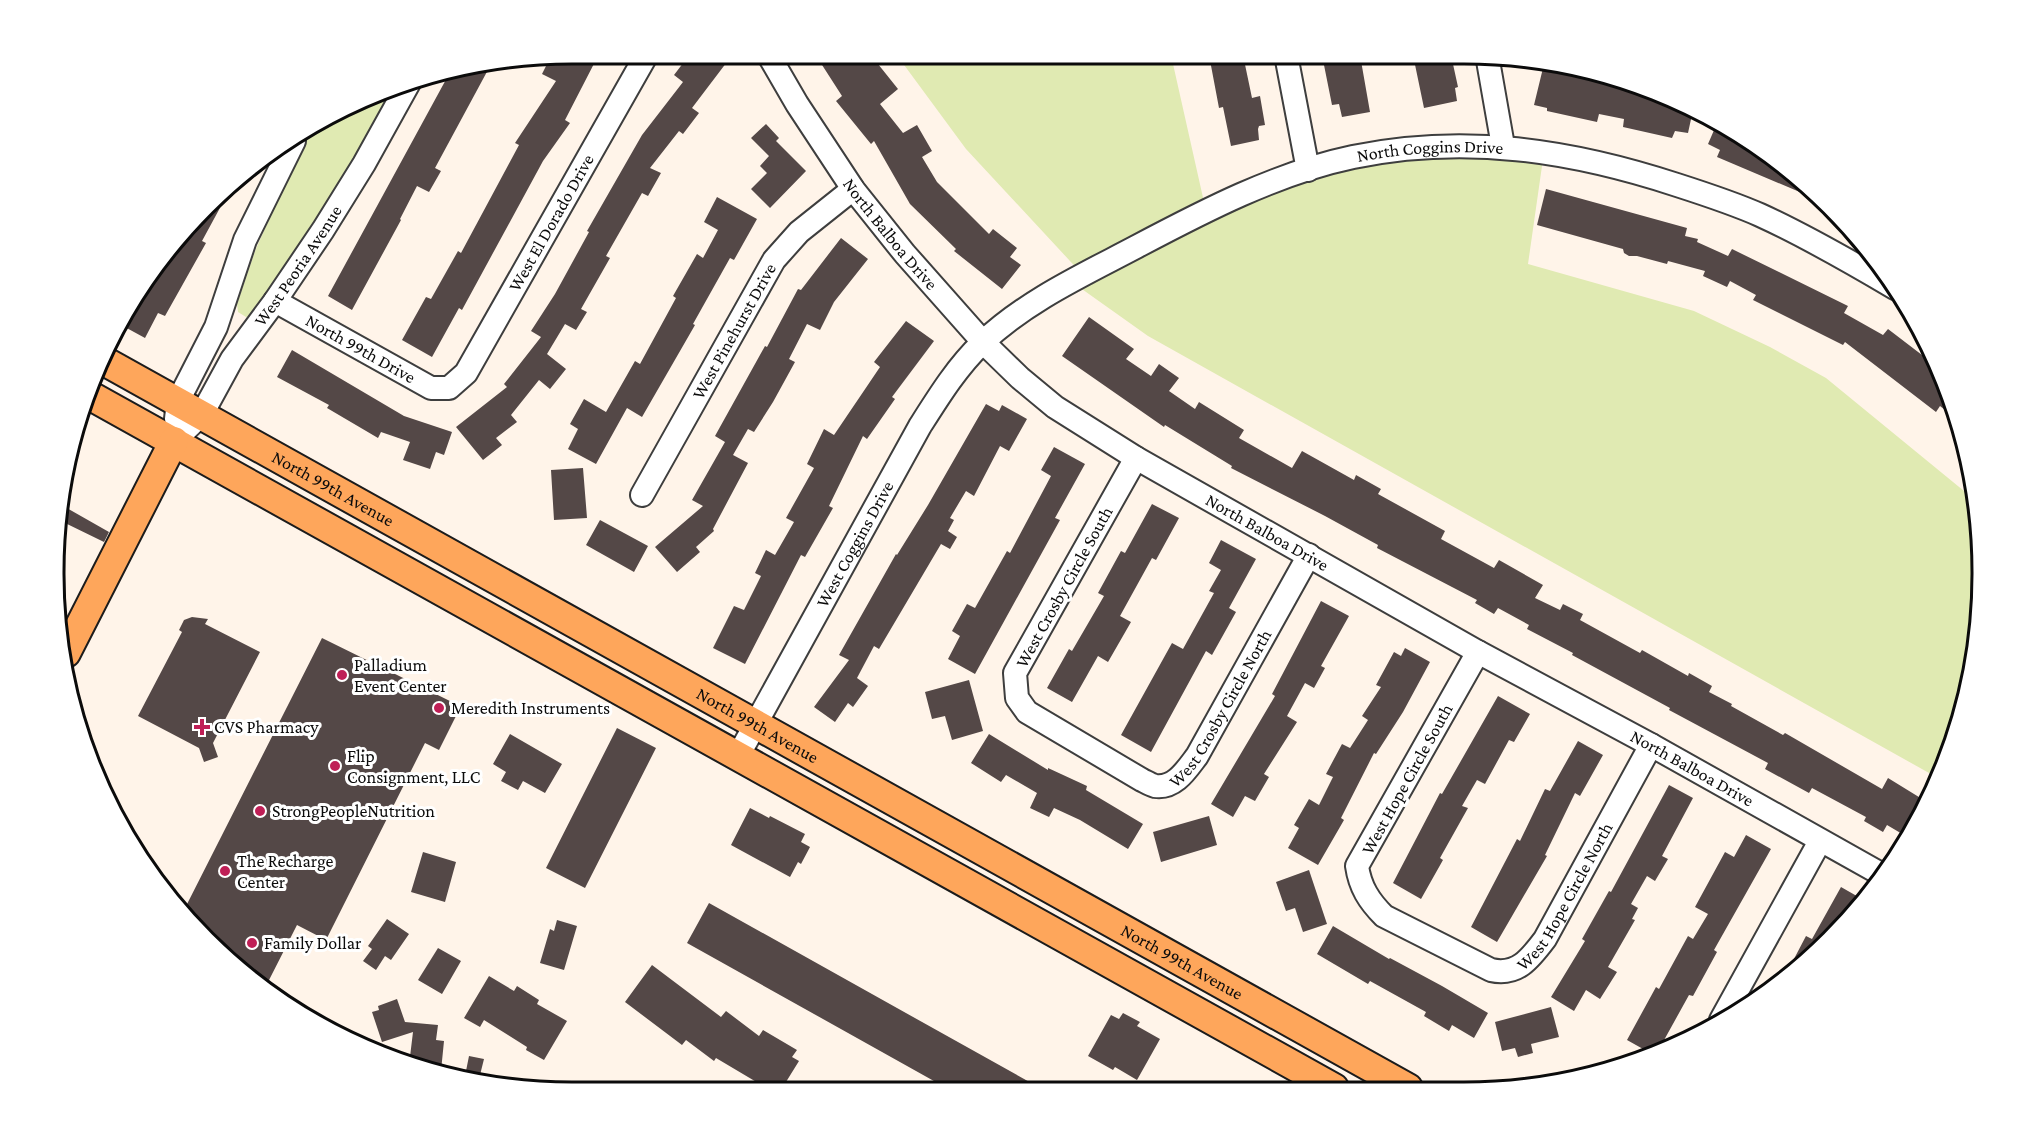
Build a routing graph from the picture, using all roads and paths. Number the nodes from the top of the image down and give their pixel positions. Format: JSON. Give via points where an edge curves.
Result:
{"nodes":[{"id":1,"x":641,"y":64,"type":"edge"},
{"id":2,"x":774,"y":64,"type":"edge"},
{"id":3,"x":1288,"y":64,"type":"edge"},
{"id":4,"x":1489,"y":66,"type":"edge"},
{"id":5,"x":403,"y":94,"type":"edge"},
{"id":6,"x":1503,"y":146,"type":"junction"},
{"id":7,"x":289,"y":151,"type":"edge"},
{"id":8,"x":1308,"y":170,"type":"junction"},
{"id":9,"x":853,"y":189,"type":"junction"},
{"id":10,"x":1879,"y":279,"type":"edge"},
{"id":11,"x":275,"y":301,"type":"junction"},
{"id":12,"x":983,"y":342,"type":"junction"},
{"id":13,"x":110,"y":364,"type":"edge"},
{"id":14,"x":449,"y":388,"type":"joint"},
{"id":15,"x":95,"y":398,"type":"edge"},
{"id":16,"x":190,"y":408,"type":"junction"},
{"id":17,"x":174,"y":441,"type":"junction"},
{"id":18,"x":1137,"y":458,"type":"junction"},
{"id":19,"x":642,"y":495,"type":"dead end"},
{"id":20,"x":1309,"y":555,"type":"junction"},
{"id":21,"x":527,"y":596,"type":"junction"},
{"id":22,"x":509,"y":628,"type":"junction"},
{"id":23,"x":70,"y":645,"type":"edge"},
{"id":24,"x":1478,"y":652,"type":"junction"},
{"id":25,"x":756,"y":725,"type":"junction"},
{"id":26,"x":1651,"y":745,"type":"junction"},
{"id":27,"x":1094,"y":752,"type":"joint"},
{"id":28,"x":738,"y":756,"type":"junction"},
{"id":29,"x":1820,"y":841,"type":"junction"},
{"id":30,"x":1876,"y":871,"type":"edge"},
{"id":31,"x":1436,"y":944,"type":"joint"},
{"id":32,"x":1728,"y":1007,"type":"edge"},
{"id":33,"x":1323,"y":1082,"type":"edge"},
{"id":34,"x":1397,"y":1082,"type":"edge"}],
"edges":[{"from":1,"to":14,"type":"street","name":"West El Dorado Drive","via":[[466,373]]},
{"from":2,"to":9,"type":"street","name":"North Balboa Drive"},
{"from":3,"to":8,"type":"street"},
{"from":4,"to":6,"type":"street"},
{"from":5,"to":11,"type":"street","name":"West Peoria Avenue","via":[[364,164]]},
{"from":6,"to":8,"type":"street","name":"North Coggins Drive","via":[[1398,150],[1352,157]]},
{"from":6,"to":10,"type":"street","name":"North Coggins Drive","via":[[1593,161],[1721,200],[1760,215]]},
{"from":7,"to":16,"type":"street","name":"West Peoria Avenue","via":[[245,240]]},
{"from":8,"to":12,"type":"street","name":"North Coggins Drive","via":[[1258,188],[1175,227],[1043,298]]},
{"from":9,"to":12,"type":"street","name":"North Balboa Drive"},
{"from":9,"to":19,"type":"street","name":"West Pinehurst Drive","via":[[799,232],[774,260]]},
{"from":11,"to":14,"type":"street","name":"North 99th Drive","via":[[431,388]]},
{"from":11,"to":16,"type":"street","name":"West Peoria Avenue"},
{"from":12,"to":18,"type":"street","name":"North Balboa Drive","via":[[1055,407]]},
{"from":12,"to":25,"type":"street","name":"West Coggins Drive","via":[[946,385],[920,426]]},
{"from":13,"to":16,"type":"main road","name":"North 99th Avenue"},
{"from":15,"to":17,"type":"main road","name":"North 99th Avenue"},
{"from":16,"to":17,"type":"street","name":"West Peoria Avenue"},
{"from":16,"to":21,"type":"main road","name":"North 99th Avenue"},
{"from":17,"to":22,"type":"main road","name":"North 99th Avenue"},
{"from":17,"to":23,"type":"main road","name":"West Peoria Avenue"},
{"from":18,"to":20,"type":"street","name":"North Balboa Drive"},
{"from":18,"to":27,"type":"street","name":"West Crosby Circle South","via":[[1015,674],[1017,698],[1027,712]]},
{"from":20,"to":24,"type":"street","name":"North Balboa Drive"},
{"from":20,"to":27,"type":"street","name":"West Crosby Circle North","via":[[1197,756],[1177,780],[1155,786]]},
{"from":21,"to":22,"type":"main road"},
{"from":21,"to":25,"type":"main road","name":"North 99th Avenue"},
{"from":22,"to":28,"type":"main road","name":"North 99th Avenue"},
{"from":24,"to":26,"type":"street","name":"North Balboa Drive"},
{"from":24,"to":31,"type":"street","name":"West Hope Circle South","via":[[1358,866],[1359,880],[1370,902],[1384,916]]},
{"from":25,"to":28,"type":"street","name":"West Coggins Drive"},
{"from":25,"to":34,"type":"main road","name":"North 99th Avenue"},
{"from":26,"to":29,"type":"street","name":"North Balboa Drive"},
{"from":26,"to":31,"type":"street","name":"West Hope Circle North","via":[[1545,939],[1531,957],[1503,973]]},
{"from":28,"to":33,"type":"main road","name":"North 99th Avenue"},
{"from":29,"to":30,"type":"street","name":"North Balboa Drive"},
{"from":29,"to":32,"type":"street"}]}
